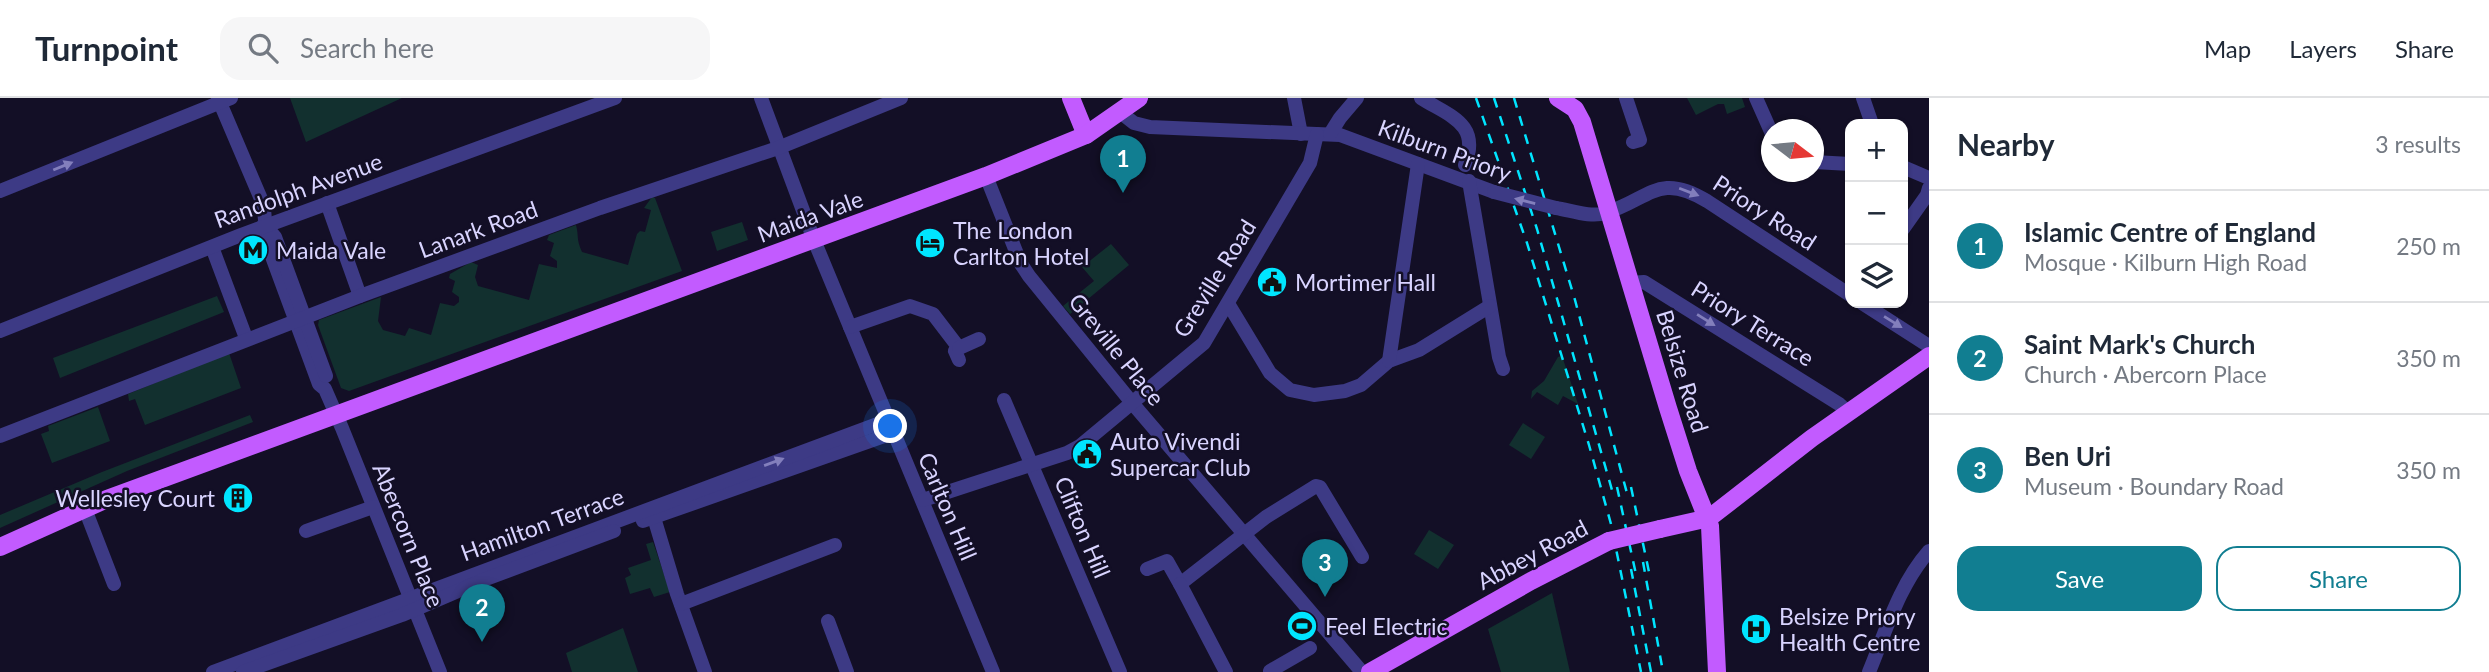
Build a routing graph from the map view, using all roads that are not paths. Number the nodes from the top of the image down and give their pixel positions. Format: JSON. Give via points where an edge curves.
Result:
{"nodes":[{"id":1,"x":615,"y":98,"type":"edge"},
{"id":2,"x":761,"y":98,"type":"edge"},
{"id":3,"x":901,"y":98,"type":"edge"},
{"id":4,"x":1071,"y":98,"type":"edge"},
{"id":5,"x":1294,"y":98,"type":"edge"},
{"id":6,"x":1357,"y":98,"type":"edge"},
{"id":7,"x":1421,"y":98,"type":"edge"},
{"id":8,"x":1626,"y":98,"type":"edge"},
{"id":9,"x":1756,"y":98,"type":"edge"},
{"id":10,"x":1863,"y":98,"type":"edge"},
{"id":11,"x":1568,"y":100,"type":"edge"},
{"id":12,"x":218,"y":101,"type":"edge"},
{"id":13,"x":1130,"y":105,"type":"edge"},
{"id":14,"x":1765,"y":119,"type":"edge"},
{"id":15,"x":1870,"y":119,"type":"edge"},
{"id":16,"x":1301,"y":134,"type":"junction"},
{"id":17,"x":1324,"y":134,"type":"junction"},
{"id":18,"x":1086,"y":135,"type":"junction"},
{"id":19,"x":1633,"y":142,"type":"dead end"},
{"id":20,"x":778,"y":148,"type":"junction"},
{"id":21,"x":1824,"y":163,"type":"edge"},
{"id":22,"x":1418,"y":164,"type":"junction"},
{"id":23,"x":1845,"y":164,"type":"edge"},
{"id":24,"x":1465,"y":165,"type":"dead end"},
{"id":25,"x":1908,"y":169,"type":"edge"},
{"id":26,"x":986,"y":176,"type":"junction"},
{"id":27,"x":1929,"y":178,"type":"edge"},
{"id":28,"x":1469,"y":181,"type":"junction"},
{"id":29,"x":1929,"y":188,"type":"edge"},
{"id":30,"x":0,"y":191,"type":"edge"},
{"id":31,"x":327,"y":204,"type":"junction"},
{"id":32,"x":1610,"y":211,"type":"junction"},
{"id":33,"x":1908,"y":222,"type":"edge"},
{"id":34,"x":266,"y":226,"type":"junction"},
{"id":35,"x":814,"y":240,"type":"junction"},
{"id":36,"x":212,"y":247,"type":"junction"},
{"id":37,"x":1630,"y":283,"type":"junction"},
{"id":38,"x":1845,"y":292,"type":"edge"},
{"id":39,"x":360,"y":296,"type":"junction"},
{"id":40,"x":1228,"y":304,"type":"junction"},
{"id":41,"x":1490,"y":306,"type":"junction"},
{"id":42,"x":1870,"y":308,"type":"edge"},
{"id":43,"x":300,"y":320,"type":"junction"},
{"id":44,"x":850,"y":327,"type":"junction"},
{"id":45,"x":0,"y":331,"type":"edge"},
{"id":46,"x":246,"y":338,"type":"junction"},
{"id":47,"x":979,"y":339,"type":"dead end"},
{"id":48,"x":1929,"y":346,"type":"edge"},
{"id":49,"x":1929,"y":356,"type":"edge"},
{"id":50,"x":1389,"y":361,"type":"junction"},
{"id":51,"x":1503,"y":369,"type":"dead end"},
{"id":52,"x":1004,"y":400,"type":"dead end"},
{"id":53,"x":1133,"y":404,"type":"junction"},
{"id":54,"x":336,"y":414,"type":"junction"},
{"id":55,"x":1849,"y":414,"type":"junction"},
{"id":56,"x":890,"y":427,"type":"junction"},
{"id":57,"x":0,"y":436,"type":"edge"},
{"id":58,"x":1031,"y":465,"type":"junction"},
{"id":59,"x":923,"y":500,"type":"junction"},
{"id":60,"x":373,"y":508,"type":"junction"},
{"id":61,"x":85,"y":509,"type":"junction"},
{"id":62,"x":653,"y":513,"type":"junction"},
{"id":63,"x":1707,"y":518,"type":"junction"},
{"id":64,"x":306,"y":531,"type":"dead end"},
{"id":65,"x":1243,"y":534,"type":"junction"},
{"id":66,"x":835,"y":545,"type":"dead end"},
{"id":67,"x":0,"y":547,"type":"edge"},
{"id":68,"x":1929,"y":551,"type":"edge"},
{"id":69,"x":1363,"y":557,"type":"dead end"},
{"id":70,"x":1147,"y":569,"type":"dead end"},
{"id":71,"x":1180,"y":583,"type":"junction"},
{"id":72,"x":114,"y":584,"type":"dead end"},
{"id":73,"x":413,"y":604,"type":"junction"},
{"id":74,"x":681,"y":604,"type":"junction"},
{"id":75,"x":828,"y":621,"type":"dead end"},
{"id":76,"x":1318,"y":640,"type":"junction"},
{"id":77,"x":1270,"y":671,"type":"edge"},
{"id":78,"x":213,"y":672,"type":"edge"},
{"id":79,"x":243,"y":672,"type":"edge"},
{"id":80,"x":440,"y":672,"type":"edge"},
{"id":81,"x":705,"y":672,"type":"edge"},
{"id":82,"x":847,"y":672,"type":"edge"},
{"id":83,"x":993,"y":672,"type":"edge"},
{"id":84,"x":1120,"y":672,"type":"edge"},
{"id":85,"x":1226,"y":672,"type":"edge"},
{"id":86,"x":1362,"y":672,"type":"edge"},
{"id":87,"x":1370,"y":672,"type":"edge"},
{"id":88,"x":1717,"y":672,"type":"edge"},
{"id":89,"x":1869,"y":672,"type":"edge"}],
"edges":[{"from":1,"to":31,"type":"street","name":"Randolph Avenue"},
{"from":2,"to":20,"type":"street","name":"Carlton Hill"},
{"from":3,"to":20,"type":"street","name":"Lanark Road"},
{"from":4,"to":18,"type":"main road"},
{"from":5,"to":16,"type":"street"},
{"from":6,"to":17,"type":"street","name":"Greville Road"},
{"from":7,"to":24,"type":"street","via":[[1464,126],[1470,152]]},
{"from":8,"to":19,"type":"street","via":[[1640,139]]},
{"from":9,"to":14,"type":"street"},
{"from":10,"to":15,"type":"street"},
{"from":11,"to":32,"type":"main road","name":"Belsize Road","via":[[1582,122]]},
{"from":30,"to":12,"type":"street","one_way":true},
{"from":12,"to":34,"type":"street","name":"Abercorn Place","via":[[261,199]]},
{"from":13,"to":16,"type":"street","name":"Kilburn Priory","via":[[1139,124],[1150,127]]},
{"from":13,"to":18,"type":"main road","name":"Maida Vale"},
{"from":16,"to":17,"type":"street","name":"Kilburn Priory"},
{"from":17,"to":22,"type":"street","name":"Kilburn Priory","via":[[1340,135]]},
{"from":17,"to":40,"type":"street","name":"Greville Road"},
{"from":18,"to":26,"type":"main road","name":"Maida Vale"},
{"from":20,"to":35,"type":"street","name":"Carlton Hill"},
{"from":20,"to":39,"type":"street","name":"Lanark Road"},
{"from":21,"to":23,"type":"street"},
{"from":22,"to":28,"type":"street","name":"Kilburn Priory"},
{"from":22,"to":50,"type":"street"},
{"from":25,"to":27,"type":"street"},
{"from":26,"to":35,"type":"main road","name":"Maida Vale"},
{"from":26,"to":53,"type":"street","name":"Greville Place","via":[[1024,269]]},
{"from":32,"to":28,"type":"street","name":"Kilburn Priory","one_way":true,"bridge":true,"via":[[1598,214],[1556,208]]},
{"from":28,"to":41,"type":"street"},
{"from":29,"to":33,"type":"street"},
{"from":31,"to":34,"type":"street","name":"Randolph Avenue"},
{"from":31,"to":39,"type":"street"},
{"from":32,"to":37,"type":"main road","name":"Belsize Road"},
{"from":32,"to":38,"type":"street","name":"Priory Road","one_way":true,"via":[[1654,190],[1684,188]]},
{"from":34,"to":36,"type":"street","name":"Randolph Avenue"},
{"from":34,"to":43,"type":"street","name":"Abercorn Place","via":[[267,243]]},
{"from":35,"to":44,"type":"street","name":"Carlton Hill"},
{"from":35,"to":54,"type":"main road","name":"Maida Vale"},
{"from":36,"to":45,"type":"street","name":"Randolph Avenue"},
{"from":36,"to":46,"type":"street"},
{"from":37,"to":55,"type":"street","name":"Priory Terrace","one_way":true,"via":[[1648,284]]},
{"from":37,"to":63,"type":"main road","name":"Belsize Road"},
{"from":39,"to":43,"type":"street","name":"Lanark Road"},
{"from":40,"to":50,"type":"street","via":[[1270,373],[1290,390],[1314,395],[1345,391],[1361,385]]},
{"from":40,"to":53,"type":"street","name":"Greville Road","via":[[1196,352]]},
{"from":41,"to":50,"type":"street","via":[[1419,350]]},
{"from":41,"to":51,"type":"street"},
{"from":42,"to":48,"type":"street","one_way":true},
{"from":43,"to":46,"type":"street","name":"Lanark Road"},
{"from":43,"to":54,"type":"street","name":"Abercorn Place","via":[[318,384]]},
{"from":44,"to":47,"type":"street","via":[[909,306],[933,314],[959,354]]},
{"from":44,"to":56,"type":"street","name":"Carlton Hill"},
{"from":46,"to":57,"type":"street","name":"Lanark Road"},
{"from":49,"to":55,"type":"main road","name":"Abbey Road"},
{"from":52,"to":58,"type":"street","name":"Clifton Hill"},
{"from":53,"to":58,"type":"street","name":"Greville Road","via":[[1080,446]]},
{"from":53,"to":65,"type":"street","name":"Greville Place"},
{"from":54,"to":60,"type":"street","name":"Abercorn Place"},
{"from":54,"to":61,"type":"main road","name":"Maida Vale"},
{"from":55,"to":63,"type":"main road","name":"Abbey Road"},
{"from":56,"to":59,"type":"street","name":"Carlton Hill"},
{"from":56,"to":62,"type":"street","name":"Hamilton Terrace"},
{"from":58,"to":59,"type":"street","name":"Greville Road"},
{"from":58,"to":84,"type":"street","name":"Clifton Hill"},
{"from":59,"to":83,"type":"street","name":"Carlton Hill"},
{"from":60,"to":64,"type":"street"},
{"from":60,"to":73,"type":"street","name":"Abercorn Place"},
{"from":61,"to":67,"type":"main road","name":"Maida Vale"},
{"from":61,"to":72,"type":"street"},
{"from":62,"to":73,"type":"street","name":"Hamilton Terrace"},
{"from":62,"to":74,"type":"street"},
{"from":63,"to":87,"type":"main road","name":"Abbey Road","bridge":true,"via":[[1609,541]]},
{"from":63,"to":88,"type":"main road","name":"Belsize Road"},
{"from":65,"to":69,"type":"street","via":[[1309,488],[1320,487]]},
{"from":65,"to":71,"type":"street"},
{"from":65,"to":76,"type":"street","name":"Greville Place"},
{"from":66,"to":74,"type":"street"},
{"from":68,"to":89,"type":"street","via":[[1900,596]]},
{"from":70,"to":71,"type":"street","via":[[1167,561]]},
{"from":71,"to":85,"type":"street"},
{"from":73,"to":78,"type":"street","name":"Hamilton Terrace"},
{"from":73,"to":79,"type":"street","name":"Hamilton Terrace"},
{"from":73,"to":80,"type":"street","name":"Abercorn Place"},
{"from":74,"to":81,"type":"street"},
{"from":75,"to":82,"type":"street"},
{"from":76,"to":77,"type":"street"},
{"from":76,"to":86,"type":"street","name":"Greville Place"}]}
